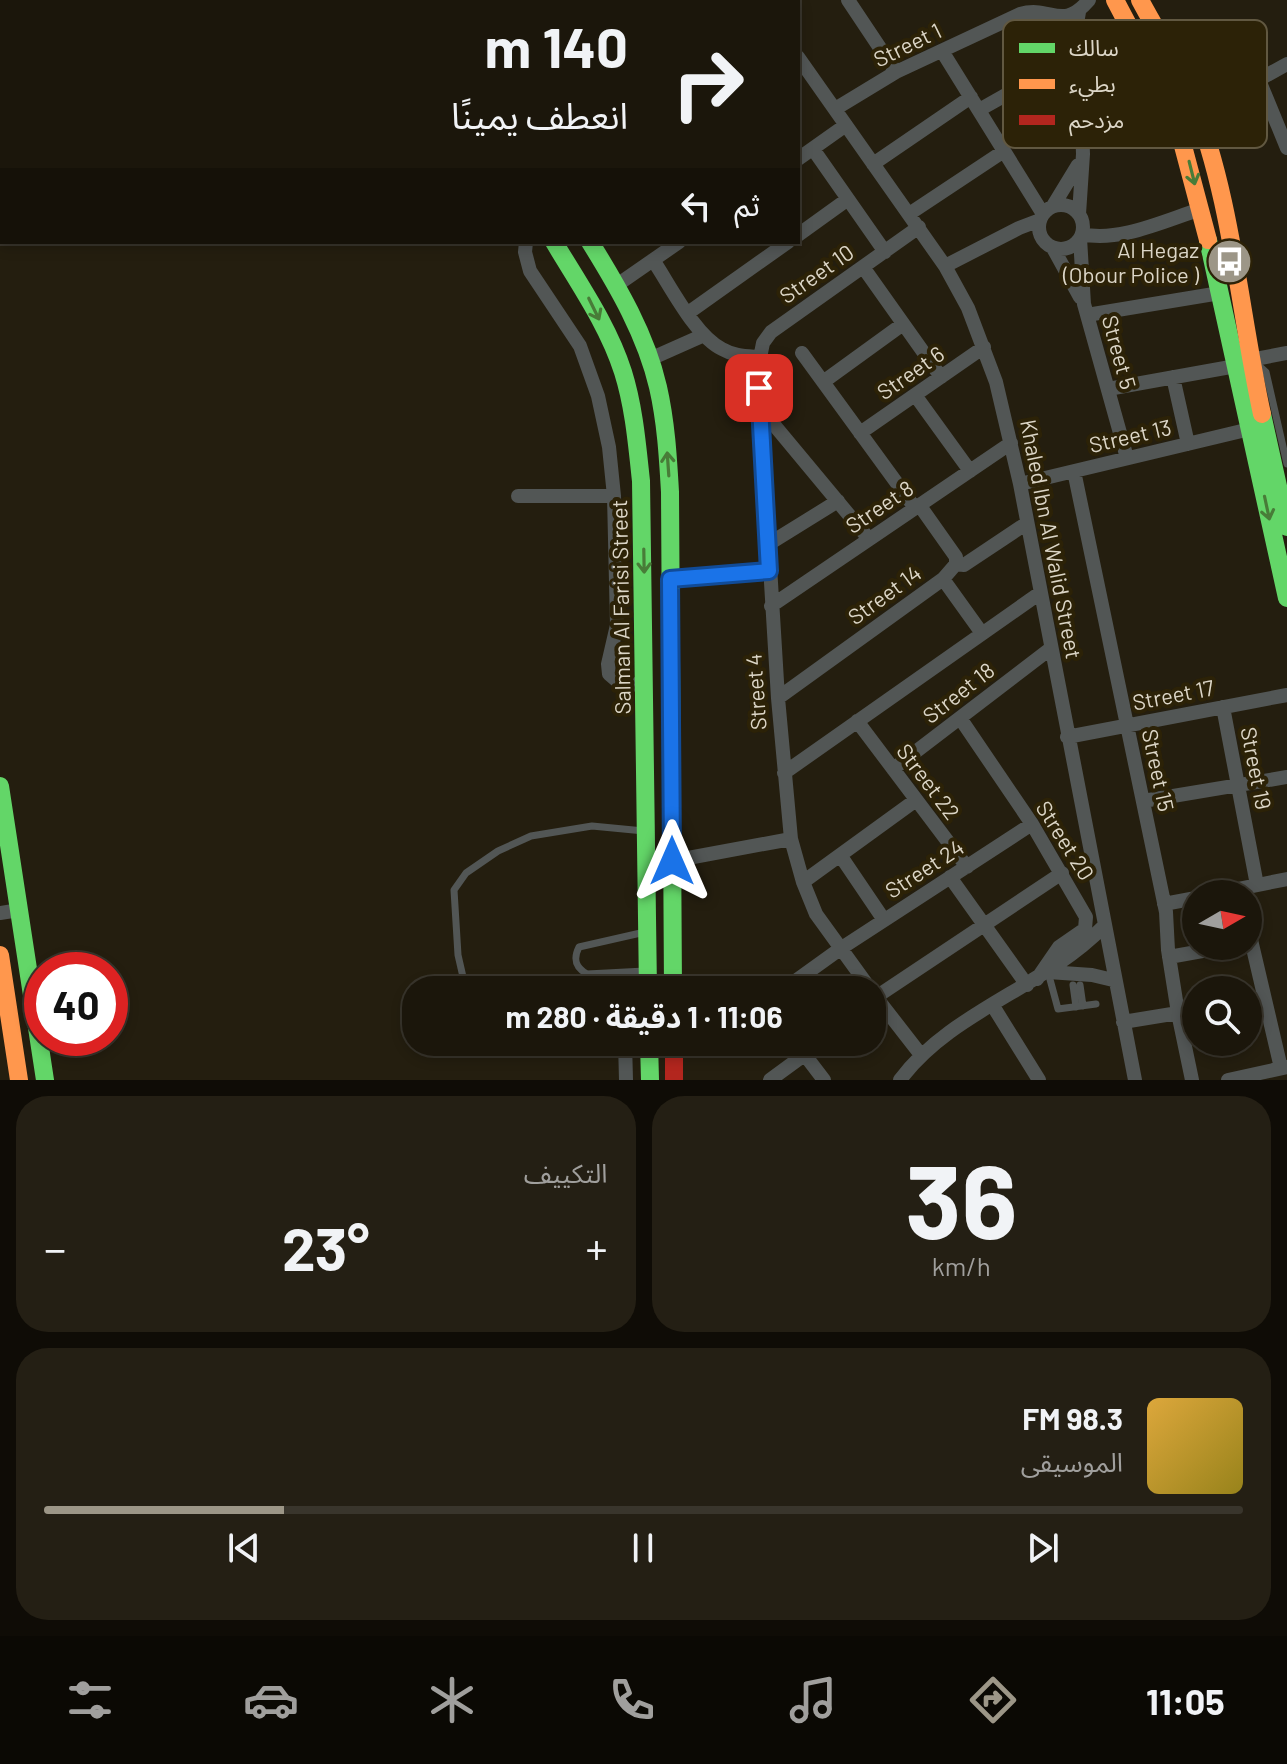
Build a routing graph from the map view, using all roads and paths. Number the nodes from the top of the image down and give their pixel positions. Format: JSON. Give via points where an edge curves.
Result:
{"nodes":[{"id":1,"x":848,"y":0,"type":"edge"},
{"id":2,"x":1115,"y":0,"type":"edge"},
{"id":3,"x":1140,"y":0,"type":"edge"},
{"id":4,"x":1084,"y":6,"type":"edge"},
{"id":5,"x":1043,"y":14,"type":"junction"},
{"id":6,"x":1007,"y":20,"type":"edge"},
{"id":7,"x":1047,"y":20,"type":"edge"},
{"id":8,"x":1126,"y":20,"type":"edge"},
{"id":9,"x":1151,"y":20,"type":"edge"},
{"id":10,"x":1003,"y":22,"type":"edge"},
{"id":11,"x":942,"y":51,"type":"junction"},
{"id":12,"x":800,"y":60,"type":"edge"},
{"id":13,"x":1287,"y":64,"type":"edge"},
{"id":14,"x":896,"y":72,"type":"junction"},
{"id":15,"x":1267,"y":75,"type":"edge"},
{"id":16,"x":1003,"y":95,"type":"edge"},
{"id":17,"x":971,"y":97,"type":"junction"},
{"id":18,"x":1267,"y":99,"type":"edge"},
{"id":19,"x":835,"y":109,"type":"junction"},
{"id":20,"x":979,"y":110,"type":"junction"},
{"id":21,"x":846,"y":125,"type":"junction"},
{"id":22,"x":1083,"y":148,"type":"edge"},
{"id":23,"x":1184,"y":148,"type":"edge"},
{"id":24,"x":1207,"y":148,"type":"edge"},
{"id":25,"x":1287,"y":148,"type":"edge"},
{"id":26,"x":813,"y":149,"type":"junction"},
{"id":27,"x":1004,"y":151,"type":"junction"},
{"id":28,"x":1083,"y":154,"type":"junction"},
{"id":29,"x":800,"y":158,"type":"edge"},
{"id":30,"x":873,"y":164,"type":"junction"},
{"id":31,"x":848,"y":199,"type":"junction"},
{"id":32,"x":1201,"y":209,"type":"junction"},
{"id":33,"x":909,"y":214,"type":"junction"},
{"id":34,"x":1045,"y":214,"type":"junction"},
{"id":35,"x":1079,"y":214,"type":"junction"},
{"id":36,"x":919,"y":227,"type":"junction"},
{"id":37,"x":800,"y":234,"type":"edge"},
{"id":38,"x":1081,"y":236,"type":"junction"},
{"id":39,"x":526,"y":244,"type":"edge"},
{"id":40,"x":555,"y":244,"type":"edge"},
{"id":41,"x":591,"y":244,"type":"edge"},
{"id":42,"x":676,"y":244,"type":"edge"},
{"id":43,"x":785,"y":244,"type":"edge"},
{"id":44,"x":1053,"y":248,"type":"junction"},
{"id":45,"x":885,"y":252,"type":"junction"},
{"id":46,"x":653,"y":260,"type":"junction"},
{"id":47,"x":1214,"y":264,"type":"junction"},
{"id":48,"x":945,"y":266,"type":"junction"},
{"id":49,"x":1236,"y":266,"type":"junction"},
{"id":50,"x":863,"y":267,"type":"junction"},
{"id":51,"x":617,"y":285,"type":"junction"},
{"id":52,"x":1220,"y":293,"type":"junction"},
{"id":53,"x":1086,"y":309,"type":"junction"},
{"id":54,"x":1234,"y":312,"type":"junction"},
{"id":55,"x":688,"y":313,"type":"junction"},
{"id":56,"x":903,"y":324,"type":"junction"},
{"id":57,"x":704,"y":335,"type":"junction"},
{"id":58,"x":984,"y":347,"type":"junction"},
{"id":59,"x":802,"y":353,"type":"dead end"},
{"id":60,"x":1287,"y":353,"type":"edge"},
{"id":61,"x":650,"y":359,"type":"junction"},
{"id":62,"x":758,"y":363,"type":"junction"},
{"id":63,"x":1243,"y":363,"type":"junction"},
{"id":64,"x":941,"y":377,"type":"junction"},
{"id":65,"x":1173,"y":377,"type":"junction"},
{"id":66,"x":823,"y":382,"type":"junction"},
{"id":67,"x":1108,"y":389,"type":"junction"},
{"id":68,"x":915,"y":395,"type":"junction"},
{"id":69,"x":760,"y":407,"type":"junction"},
{"id":70,"x":1250,"y":429,"type":"junction"},
{"id":71,"x":860,"y":433,"type":"junction"},
{"id":72,"x":1011,"y":443,"type":"junction"},
{"id":73,"x":1188,"y":444,"type":"junction"},
{"id":74,"x":1127,"y":458,"type":"junction"},
{"id":75,"x":1287,"y":464,"type":"edge"},
{"id":76,"x":970,"y":471,"type":"junction"},
{"id":77,"x":1074,"y":471,"type":"junction"},
{"id":78,"x":1282,"y":480,"type":"edge"},
{"id":79,"x":1020,"y":484,"type":"junction"},
{"id":80,"x":518,"y":496,"type":"dead end"},
{"id":81,"x":614,"y":496,"type":"junction"},
{"id":82,"x":838,"y":501,"type":"junction"},
{"id":83,"x":917,"y":507,"type":"junction"},
{"id":84,"x":1027,"y":523,"type":"junction"},
{"id":85,"x":1287,"y":527,"type":"edge"},
{"id":86,"x":869,"y":539,"type":"junction"},
{"id":87,"x":767,"y":545,"type":"junction"},
{"id":88,"x":956,"y":564,"type":"junction"},
{"id":89,"x":769,"y":571,"type":"junction"},
{"id":90,"x":670,"y":579,"type":"junction"},
{"id":91,"x":943,"y":579,"type":"junction"},
{"id":92,"x":1040,"y":593,"type":"junction"},
{"id":93,"x":1287,"y":598,"type":"edge"},
{"id":94,"x":771,"y":606,"type":"junction"},
{"id":95,"x":981,"y":632,"type":"junction"},
{"id":96,"x":1050,"y":649,"type":"junction"},
{"id":97,"x":645,"y":687,"type":"junction"},
{"id":98,"x":1287,"y":695,"type":"edge"},
{"id":99,"x":778,"y":698,"type":"junction"},
{"id":100,"x":1223,"y":707,"type":"junction"},
{"id":101,"x":960,"y":718,"type":"junction"},
{"id":102,"x":857,"y":721,"type":"junction"},
{"id":103,"x":1128,"y":725,"type":"junction"},
{"id":104,"x":1067,"y":737,"type":"junction"},
{"id":105,"x":893,"y":769,"type":"junction"},
{"id":106,"x":784,"y":773,"type":"junction"},
{"id":107,"x":1287,"y":777,"type":"edge"},
{"id":108,"x":1238,"y":785,"type":"junction"},
{"id":109,"x":0,"y":786,"type":"edge"},
{"id":110,"x":916,"y":800,"type":"junction"},
{"id":111,"x":1143,"y":801,"type":"junction"},
{"id":112,"x":1032,"y":824,"type":"junction"},
{"id":113,"x":647,"y":832,"type":"junction"},
{"id":114,"x":791,"y":839,"type":"junction"},
{"id":115,"x":840,"y":855,"type":"junction"},
{"id":116,"x":672,"y":861,"type":"junction"},
{"id":117,"x":967,"y":867,"type":"junction"},
{"id":118,"x":1062,"y":873,"type":"junction"},
{"id":119,"x":950,"y":877,"type":"junction"},
{"id":120,"x":1287,"y":879,"type":"edge"},
{"id":121,"x":1256,"y":880,"type":"edge"},
{"id":122,"x":803,"y":882,"type":"junction"},
{"id":123,"x":1262,"y":884,"type":"edge"},
{"id":124,"x":8,"y":889,"type":"edge"},
{"id":125,"x":1182,"y":901,"type":"edge"},
{"id":126,"x":1164,"y":904,"type":"junction"},
{"id":127,"x":9,"y":912,"type":"edge"},
{"id":128,"x":884,"y":920,"type":"junction"},
{"id":129,"x":984,"y":925,"type":"junction"},
{"id":130,"x":1103,"y":927,"type":"junction"},
{"id":131,"x":647,"y":931,"type":"junction"},
{"id":132,"x":840,"y":949,"type":"junction"},
{"id":133,"x":0,"y":955,"type":"edge"},
{"id":134,"x":1182,"y":955,"type":"edge"},
{"id":135,"x":1169,"y":957,"type":"junction"},
{"id":136,"x":1255,"y":960,"type":"edge"},
{"id":137,"x":463,"y":976,"type":"edge"},
{"id":138,"x":611,"y":976,"type":"edge"},
{"id":139,"x":648,"y":976,"type":"edge"},
{"id":140,"x":673,"y":976,"type":"edge"},
{"id":141,"x":802,"y":976,"type":"edge"},
{"id":142,"x":860,"y":976,"type":"edge"},
{"id":143,"x":1037,"y":979,"type":"junction"},
{"id":144,"x":1113,"y":980,"type":"junction"},
{"id":145,"x":886,"y":985,"type":"edge"},
{"id":146,"x":1076,"y":985,"type":"dead end"},
{"id":147,"x":1096,"y":1004,"type":"dead end"},
{"id":148,"x":993,"y":1006,"type":"junction"},
{"id":149,"x":1080,"y":1007,"type":"junction"},
{"id":150,"x":886,"y":1010,"type":"edge"},
{"id":151,"x":1178,"y":1013,"type":"junction"},
{"id":152,"x":1123,"y":1022,"type":"junction"},
{"id":153,"x":921,"y":1055,"type":"junction"},
{"id":154,"x":625,"y":1056,"type":"edge"},
{"id":155,"x":649,"y":1056,"type":"edge"},
{"id":156,"x":674,"y":1056,"type":"edge"},
{"id":157,"x":803,"y":1056,"type":"edge"},
{"id":158,"x":805,"y":1056,"type":"edge"},
{"id":159,"x":1284,"y":1067,"type":"edge"},
{"id":160,"x":907,"y":1077,"type":"edge"},
{"id":161,"x":19,"y":1080,"type":"edge"},
{"id":162,"x":45,"y":1080,"type":"edge"},
{"id":163,"x":626,"y":1080,"type":"edge"},
{"id":164,"x":650,"y":1080,"type":"edge"},
{"id":165,"x":674,"y":1080,"type":"edge"},
{"id":166,"x":770,"y":1080,"type":"edge"},
{"id":167,"x":824,"y":1080,"type":"edge"},
{"id":168,"x":1039,"y":1080,"type":"edge"},
{"id":169,"x":1135,"y":1080,"type":"edge"},
{"id":170,"x":1192,"y":1080,"type":"edge"},
{"id":171,"x":1228,"y":1080,"type":"edge"}],
"edges":[{"from":1,"to":14,"type":"street"},
{"from":2,"to":8,"type":"street"},
{"from":3,"to":9,"type":"street"},
{"from":4,"to":5,"type":"street","name":"Street 1","via":[[1061,18]]},
{"from":5,"to":6,"type":"street","name":"Street 1"},
{"from":5,"to":7,"type":"street"},
{"from":10,"to":11,"type":"street","name":"Street 1"},
{"from":11,"to":14,"type":"street","name":"Street 1"},
{"from":11,"to":17,"type":"street"},
{"from":12,"to":19,"type":"street","name":"Khaled Ibn Al Walid Street"},
{"from":13,"to":15,"type":"street"},
{"from":14,"to":19,"type":"street","name":"Street 1"},
{"from":16,"to":20,"type":"street"},
{"from":17,"to":20,"type":"street"},
{"from":17,"to":30,"type":"street"},
{"from":18,"to":25,"type":"street"},
{"from":19,"to":21,"type":"street","name":"Khaled Ibn Al Walid Street"},
{"from":20,"to":27,"type":"street"},
{"from":21,"to":26,"type":"street"},
{"from":21,"to":30,"type":"street","name":"Khaled Ibn Al Walid Street"},
{"from":22,"to":28,"type":"street"},
{"from":23,"to":32,"type":"street","one_way":true},
{"from":24,"to":49,"type":"street"},
{"from":26,"to":29,"type":"street"},
{"from":26,"to":31,"type":"street"},
{"from":27,"to":33,"type":"street"},
{"from":27,"to":34,"type":"street"},
{"from":28,"to":34,"type":"street"},
{"from":28,"to":35,"type":"street"},
{"from":30,"to":33,"type":"street","name":"Khaled Ibn Al Walid Street"},
{"from":31,"to":37,"type":"street"},
{"from":31,"to":45,"type":"street"},
{"from":32,"to":38,"type":"street","via":[[1111,237]]},
{"from":32,"to":47,"type":"street"},
{"from":33,"to":36,"type":"street","name":"Khaled Ibn Al Walid Street"},
{"from":34,"to":35,"type":"street","via":[[1067,206]]},
{"from":34,"to":44,"type":"street","via":[[1040,235]]},
{"from":34,"to":48,"type":"street"},
{"from":35,"to":38,"type":"street"},
{"from":36,"to":45,"type":"street","name":"Street 10"},
{"from":36,"to":48,"type":"street","name":"Khaled Ibn Al Walid Street"},
{"from":38,"to":44,"type":"street","via":[[1071,247]]},
{"from":38,"to":53,"type":"street","name":"Street 5"},
{"from":39,"to":81,"type":"street","via":[[530,271],[580,346],[598,396]]},
{"from":40,"to":97,"type":"street","name":"Salman Al Farisi Street","one_way":true,"via":[[590,301],[622,370],[634,425],[644,537]]},
{"from":41,"to":51,"type":"street"},
{"from":42,"to":46,"type":"street"},
{"from":43,"to":55,"type":"street"},
{"from":44,"to":53,"type":"street","name":"Street 5"},
{"from":45,"to":50,"type":"street","name":"Street 10"},
{"from":46,"to":51,"type":"street"},
{"from":46,"to":55,"type":"street"},
{"from":47,"to":49,"type":"street","via":[[1227,272]]},
{"from":47,"to":52,"type":"street"},
{"from":48,"to":58,"type":"street","name":"Khaled Ibn Al Walid Street"},
{"from":49,"to":54,"type":"street"},
{"from":50,"to":56,"type":"street"},
{"from":50,"to":62,"type":"street","name":"Street 10","via":[[771,332]]},
{"from":51,"to":61,"type":"street"},
{"from":52,"to":53,"type":"street"},
{"from":52,"to":54,"type":"street"},
{"from":53,"to":67,"type":"street","name":"Street 5"},
{"from":54,"to":63,"type":"street"},
{"from":55,"to":57,"type":"street"},
{"from":56,"to":64,"type":"street"},
{"from":56,"to":66,"type":"street"},
{"from":57,"to":61,"type":"street"},
{"from":57,"to":62,"type":"street","via":[[719,348]]},
{"from":58,"to":64,"type":"street","name":"Street 6"},
{"from":58,"to":72,"type":"street","name":"Khaled Ibn Al Walid Street"},
{"from":59,"to":66,"type":"street"},
{"from":60,"to":63,"type":"street"},
{"from":90,"to":61,"type":"street","one_way":true,"via":[[667,447]]},
{"from":62,"to":69,"type":"street","name":"Street 4"},
{"from":63,"to":65,"type":"street"},
{"from":63,"to":70,"type":"street"},
{"from":63,"to":75,"type":"lane","via":[[1258,364],[1266,372]]},
{"from":63,"to":78,"type":"street"},
{"from":64,"to":68,"type":"street","name":"Street 6"},
{"from":65,"to":67,"type":"street"},
{"from":65,"to":73,"type":"street"},
{"from":66,"to":71,"type":"street"},
{"from":67,"to":74,"type":"street","name":"Street 5"},
{"from":68,"to":71,"type":"street","name":"Street 6"},
{"from":68,"to":76,"type":"street"},
{"from":69,"to":82,"type":"street"},
{"from":69,"to":87,"type":"street","name":"Street 4"},
{"from":70,"to":73,"type":"street","name":"Street 13"},
{"from":70,"to":93,"type":"street","one_way":true},
{"from":71,"to":83,"type":"street"},
{"from":72,"to":76,"type":"street","name":"Street 8"},
{"from":72,"to":79,"type":"street","name":"Khaled Ibn Al Walid Street"},
{"from":73,"to":74,"type":"street","name":"Street 13"},
{"from":74,"to":77,"type":"street","name":"Street 13"},
{"from":76,"to":83,"type":"street","name":"Street 8"},
{"from":77,"to":79,"type":"street","name":"Street 13"},
{"from":77,"to":103,"type":"street","name":"Street 15"},
{"from":78,"to":85,"type":"street"},
{"from":79,"to":84,"type":"street","name":"Khaled Ibn Al Walid Street"},
{"from":80,"to":81,"type":"street"},
{"from":81,"to":97,"type":"street","via":[[617,625],[609,674]]},
{"from":82,"to":86,"type":"street"},
{"from":82,"to":87,"type":"street"},
{"from":83,"to":86,"type":"street","name":"Street 8"},
{"from":83,"to":88,"type":"street"},
{"from":84,"to":88,"type":"street","via":[[964,565]]},
{"from":84,"to":92,"type":"street","name":"Khaled Ibn Al Walid Street"},
{"from":86,"to":94,"type":"street","name":"Street 8"},
{"from":87,"to":89,"type":"street","name":"Street 4"},
{"from":88,"to":91,"type":"street","name":"Street 14"},
{"from":89,"to":90,"type":"street"},
{"from":89,"to":94,"type":"street","name":"Street 4"},
{"from":90,"to":116,"type":"street"},
{"from":91,"to":95,"type":"street"},
{"from":91,"to":99,"type":"street","name":"Street 14"},
{"from":92,"to":95,"type":"street"},
{"from":92,"to":96,"type":"street","name":"Khaled Ibn Al Walid Street"},
{"from":94,"to":99,"type":"street","name":"Street 4"},
{"from":95,"to":102,"type":"street"},
{"from":96,"to":101,"type":"street","name":"Street 18"},
{"from":96,"to":104,"type":"street","name":"Khaled Ibn Al Walid Street"},
{"from":97,"to":113,"type":"street","name":"Salman Al Farisi Street"},
{"from":98,"to":100,"type":"street","name":"Street 17"},
{"from":99,"to":106,"type":"street","name":"Street 4"},
{"from":100,"to":103,"type":"street","name":"Street 17"},
{"from":100,"to":108,"type":"street","name":"Street 19"},
{"from":101,"to":105,"type":"street","name":"Street 18"},
{"from":101,"to":112,"type":"street","name":"Street 20"},
{"from":102,"to":105,"type":"street","name":"Street 22"},
{"from":102,"to":106,"type":"street"},
{"from":103,"to":104,"type":"street","name":"Street 17"},
{"from":103,"to":111,"type":"street","name":"Street 15"},
{"from":104,"to":130,"type":"street","name":"Khaled Ibn Al Walid Street"},
{"from":105,"to":110,"type":"street","name":"Street 22"},
{"from":106,"to":114,"type":"street","name":"Street 4"},
{"from":107,"to":108,"type":"street"},
{"from":108,"to":111,"type":"street"},
{"from":108,"to":121,"type":"street","name":"Street 19"},
{"from":109,"to":124,"type":"street"},
{"from":110,"to":115,"type":"street"},
{"from":110,"to":117,"type":"street","name":"Street 22"},
{"from":111,"to":126,"type":"street","name":"Street 15"},
{"from":112,"to":117,"type":"street","name":"Street 24"},
{"from":112,"to":118,"type":"street","name":"Street 20"},
{"from":113,"to":131,"type":"street","name":"Salman Al Farisi Street"},
{"from":113,"to":137,"type":"lane","via":[[592,826],[531,836],[466,873],[454,890]]},
{"from":114,"to":116,"type":"street"},
{"from":114,"to":122,"type":"street","name":"Street 4"},
{"from":115,"to":122,"type":"street"},
{"from":115,"to":128,"type":"street"},
{"from":116,"to":140,"type":"street"},
{"from":117,"to":119,"type":"street","name":"Street 24"},
{"from":118,"to":129,"type":"street"},
{"from":118,"to":143,"type":"street","name":"Street 20","via":[[1087,926],[1059,947]]},
{"from":119,"to":128,"type":"street","name":"Street 24"},
{"from":119,"to":129,"type":"street"},
{"from":120,"to":123,"type":"street"},
{"from":122,"to":132,"type":"street","name":"Street 4","via":[[816,914]]},
{"from":124,"to":127,"type":"street"},
{"from":125,"to":126,"type":"street"},
{"from":126,"to":135,"type":"street","name":"Street 15"},
{"from":127,"to":162,"type":"street"},
{"from":128,"to":132,"type":"street","name":"Street 24"},
{"from":129,"to":143,"type":"street"},
{"from":129,"to":145,"type":"street"},
{"from":130,"to":143,"type":"street"},
{"from":130,"to":144,"type":"street","name":"Khaled Ibn Al Walid Street"},
{"from":131,"to":138,"type":"lane","via":[[579,947],[575,954],[580,970]]},
{"from":131,"to":139,"type":"street","name":"Salman Al Farisi Street"},
{"from":132,"to":141,"type":"street","name":"Street 24"},
{"from":132,"to":142,"type":"street","name":"Street 4"},
{"from":133,"to":161,"type":"street"},
{"from":134,"to":135,"type":"street"},
{"from":135,"to":151,"type":"street","name":"Street 15"},
{"from":136,"to":159,"type":"street"},
{"from":143,"to":144,"type":"street","via":[[1070,972]]},
{"from":143,"to":148,"type":"street"},
{"from":143,"to":149,"type":"lane","via":[[1057,1007]]},
{"from":144,"to":152,"type":"street","name":"Khaled Ibn Al Walid Street"},
{"from":146,"to":149,"type":"lane"},
{"from":147,"to":149,"type":"lane"},
{"from":148,"to":153,"type":"street"},
{"from":148,"to":168,"type":"street"},
{"from":150,"to":153,"type":"street","name":"Street 4"},
{"from":151,"to":152,"type":"street"},
{"from":151,"to":170,"type":"street","name":"Street 15"},
{"from":152,"to":169,"type":"street","name":"Khaled Ibn Al Walid Street"},
{"from":153,"to":160,"type":"street"},
{"from":154,"to":163,"type":"street"},
{"from":155,"to":164,"type":"street"},
{"from":156,"to":165,"type":"street"},
{"from":157,"to":166,"type":"street"},
{"from":158,"to":167,"type":"street"},
{"from":159,"to":171,"type":"street"}]}
